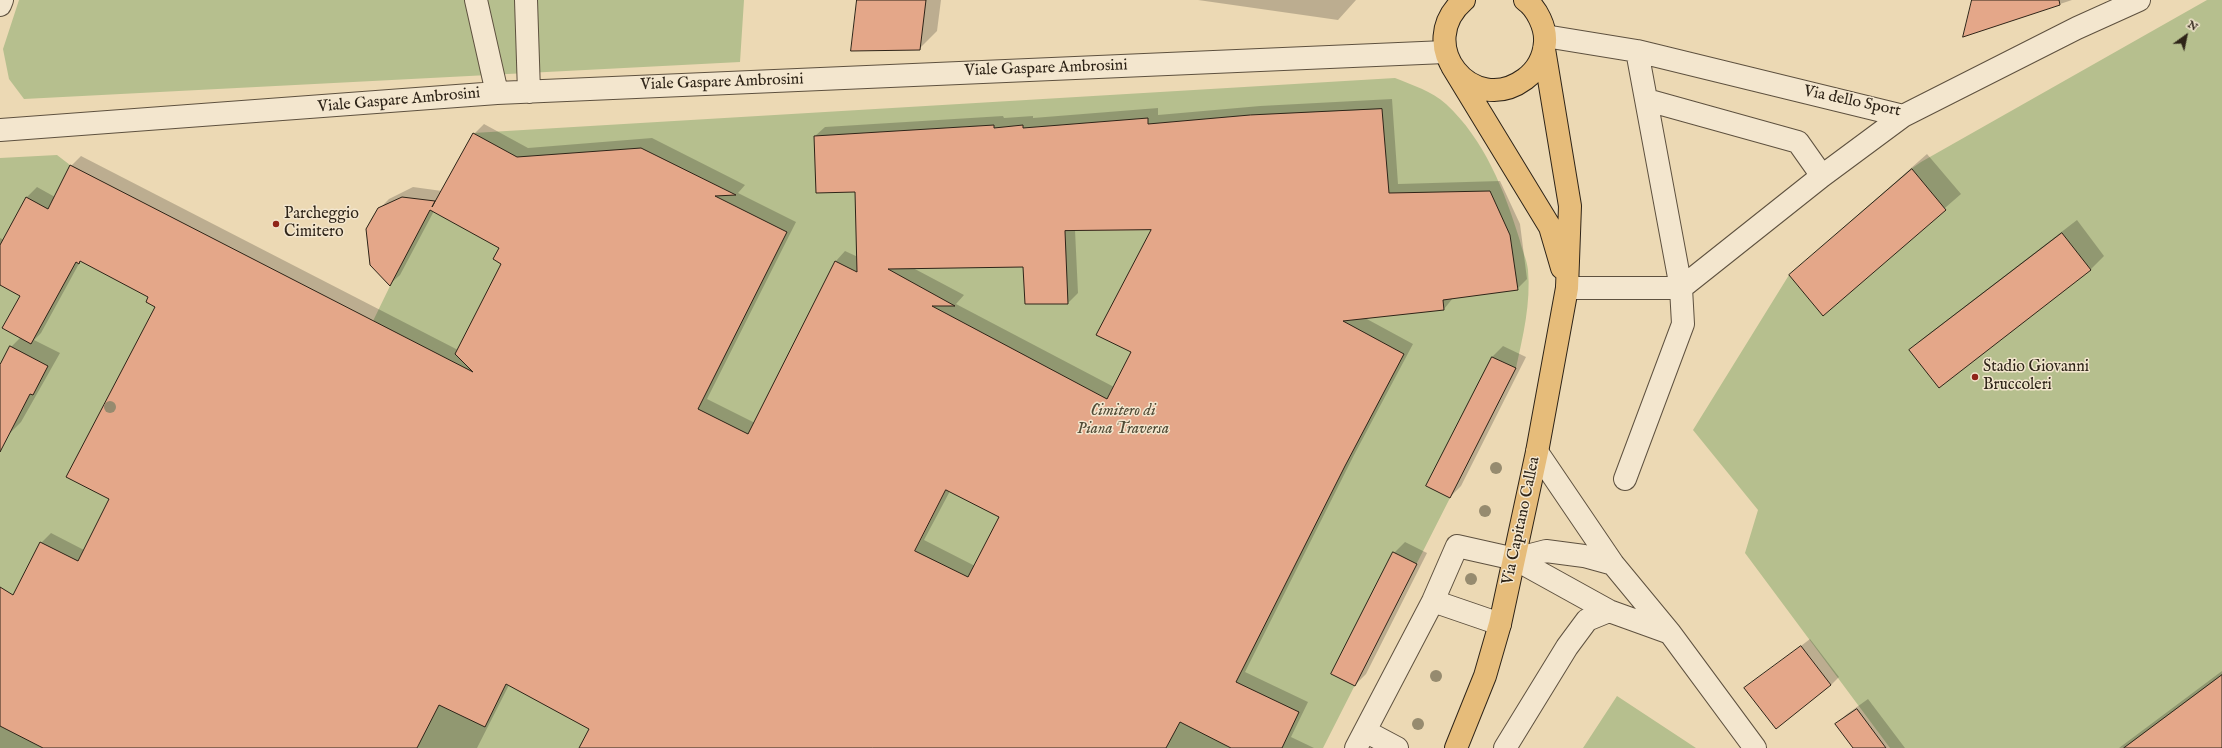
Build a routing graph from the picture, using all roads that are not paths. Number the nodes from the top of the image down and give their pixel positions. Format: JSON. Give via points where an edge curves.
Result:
{"nodes":[{"id":1,"x":2,"y":0,"type":"edge"},
{"id":2,"x":476,"y":0,"type":"edge"},
{"id":3,"x":526,"y":0,"type":"edge"},
{"id":4,"x":1449,"y":0,"type":"edge"},
{"id":5,"x":1464,"y":0,"type":"edge"},
{"id":6,"x":1525,"y":0,"type":"edge"},
{"id":7,"x":1536,"y":0,"type":"edge"},
{"id":8,"x":2139,"y":0,"type":"edge"},
{"id":9,"x":0,"y":5,"type":"edge"},
{"id":10,"x":1544,"y":38,"type":"junction"},
{"id":11,"x":1447,"y":51,"type":"junction"},
{"id":12,"x":1637,"y":51,"type":"junction"},
{"id":13,"x":529,"y":92,"type":"junction"},
{"id":14,"x":498,"y":93,"type":"junction"},
{"id":15,"x":1646,"y":100,"type":"junction"},
{"id":16,"x":1903,"y":116,"type":"junction"},
{"id":17,"x":2,"y":126,"type":"edge"},
{"id":18,"x":1822,"y":176,"type":"junction"},
{"id":19,"x":1567,"y":288,"type":"junction"},
{"id":20,"x":1681,"y":288,"type":"junction"},
{"id":21,"x":1537,"y":452,"type":"junction"},
{"id":22,"x":1625,"y":479,"type":"dead end"},
{"id":23,"x":1515,"y":560,"type":"junction"},
{"id":24,"x":1613,"y":564,"type":"junction"},
{"id":25,"x":1433,"y":601,"type":"junction"},
{"id":26,"x":1610,"y":611,"type":"junction"},
{"id":27,"x":1500,"y":624,"type":"junction"},
{"id":28,"x":1670,"y":633,"type":"junction"},
{"id":29,"x":1361,"y":739,"type":"edge"},
{"id":30,"x":1398,"y":748,"type":"edge"},
{"id":31,"x":1456,"y":748,"type":"edge"},
{"id":32,"x":1505,"y":748,"type":"edge"},
{"id":33,"x":1755,"y":748,"type":"edge"}],
"edges":[{"from":1,"to":9,"type":"street"},
{"from":2,"to":14,"type":"street"},
{"from":3,"to":13,"type":"street"},
{"from":4,"to":11,"type":"main road"},
{"from":5,"to":11,"type":"main road","via":[[1456,7],[1448,21]]},
{"from":6,"to":10,"type":"main road","via":[[1538,15]]},
{"from":7,"to":10,"type":"main road"},
{"from":8,"to":16,"type":"street","name":"Via dello Sport","via":[[2076,28]]},
{"from":10,"to":11,"type":"main road","via":[[1539,63],[1530,75],[1518,84],[1504,89],[1489,90],[1474,86],[1462,78]]},
{"from":10,"to":12,"type":"street","name":"Via dello Sport"},
{"from":10,"to":19,"type":"main road","name":"Via Capitano Callea","via":[[1570,206]]},
{"from":11,"to":13,"type":"street","name":"Viale Gaspare Ambrosini"},
{"from":11,"to":19,"type":"main road","via":[[1550,227]]},
{"from":12,"to":15,"type":"street"},
{"from":12,"to":16,"type":"street","name":"Via dello Sport"},
{"from":13,"to":14,"type":"street","name":"Viale Gaspare Ambrosini"},
{"from":14,"to":17,"type":"street","name":"Viale Gaspare Ambrosini"},
{"from":15,"to":18,"type":"street","via":[[1798,142]]},
{"from":15,"to":20,"type":"street"},
{"from":16,"to":18,"type":"street"},
{"from":18,"to":20,"type":"street"},
{"from":19,"to":20,"type":"street"},
{"from":19,"to":21,"type":"main road","name":"Via Capitano Callea"},
{"from":20,"to":22,"type":"street","via":[[1683,324]]},
{"from":21,"to":23,"type":"main road","name":"Via Capitano Callea"},
{"from":21,"to":24,"type":"street"},
{"from":23,"to":24,"type":"street","via":[[1546,551],[1584,556]]},
{"from":23,"to":25,"type":"street","via":[[1457,546]]},
{"from":23,"to":26,"type":"street"},
{"from":23,"to":27,"type":"main road","name":"Via Capitano Callea"},
{"from":24,"to":28,"type":"street"},
{"from":25,"to":27,"type":"street"},
{"from":25,"to":29,"type":"street"},
{"from":26,"to":28,"type":"street"},
{"from":26,"to":32,"type":"street","via":[[1588,620],[1567,647]]},
{"from":27,"to":31,"type":"main road","name":"Via Capitano Callea","via":[[1485,676]]},
{"from":28,"to":33,"type":"street"},
{"from":29,"to":30,"type":"street"}]}
